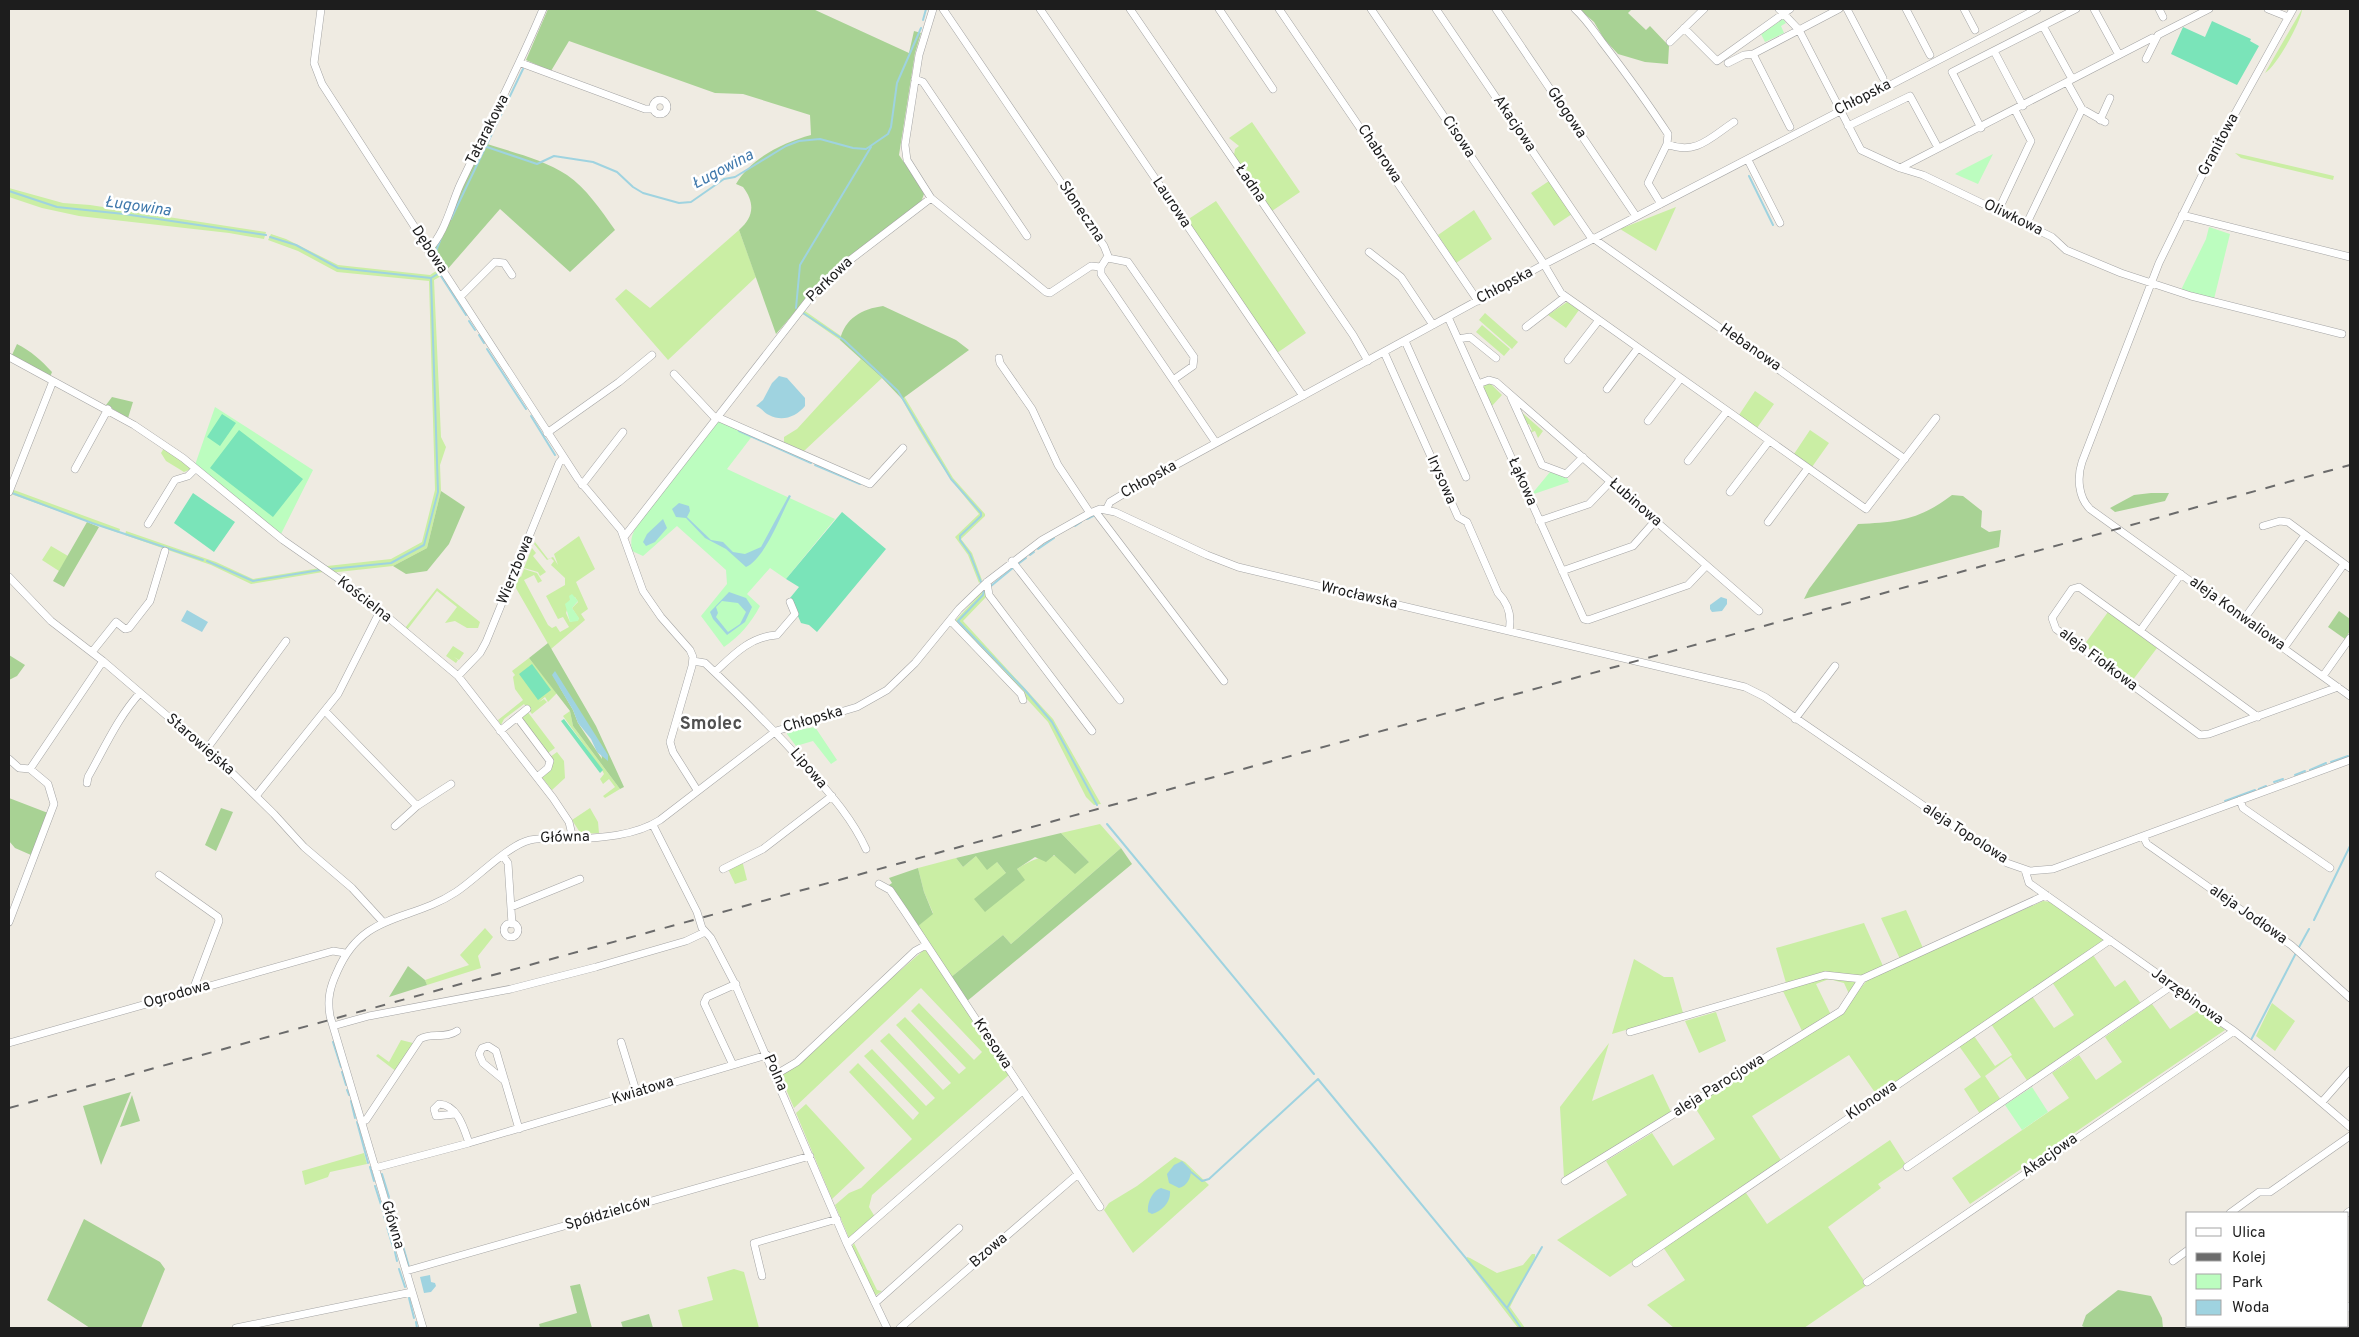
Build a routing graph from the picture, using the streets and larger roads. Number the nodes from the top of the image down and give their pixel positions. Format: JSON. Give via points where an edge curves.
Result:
{"nodes":[{"id":1,"x":321,"y":9,"type":"edge"},
{"id":2,"x":543,"y":9,"type":"edge"},
{"id":3,"x":932,"y":9,"type":"edge"},
{"id":4,"x":943,"y":9,"type":"edge"},
{"id":5,"x":1040,"y":9,"type":"edge"},
{"id":6,"x":1130,"y":9,"type":"edge"},
{"id":7,"x":1219,"y":9,"type":"edge"},
{"id":8,"x":1280,"y":9,"type":"edge"},
{"id":9,"x":1371,"y":9,"type":"edge"},
{"id":10,"x":1436,"y":9,"type":"edge"},
{"id":11,"x":1496,"y":9,"type":"edge"},
{"id":12,"x":1575,"y":9,"type":"edge"},
{"id":13,"x":1704,"y":9,"type":"edge"},
{"id":14,"x":1839,"y":9,"type":"edge"},
{"id":15,"x":1847,"y":9,"type":"edge"},
{"id":16,"x":1906,"y":9,"type":"edge"},
{"id":17,"x":1964,"y":9,"type":"edge"},
{"id":18,"x":2037,"y":9,"type":"edge"},
{"id":19,"x":2076,"y":9,"type":"edge"},
{"id":20,"x":2094,"y":9,"type":"edge"},
{"id":21,"x":2159,"y":9,"type":"edge"},
{"id":22,"x":2206,"y":9,"type":"edge"},
{"id":23,"x":2268,"y":9,"type":"edge"},
{"id":24,"x":2293,"y":9,"type":"edge"},
{"id":25,"x":1784,"y":10,"type":"edge"},
{"id":26,"x":2163,"y":17,"type":"dead end"},
{"id":27,"x":2288,"y":17,"type":"junction"},
{"id":28,"x":2043,"y":26,"type":"junction"},
{"id":29,"x":1684,"y":28,"type":"junction"},
{"id":30,"x":1799,"y":30,"type":"junction"},
{"id":31,"x":1975,"y":30,"type":"dead end"},
{"id":32,"x":2155,"y":36,"type":"junction"},
{"id":33,"x":1670,"y":42,"type":"dead end"},
{"id":34,"x":1994,"y":51,"type":"junction"},
{"id":35,"x":1753,"y":54,"type":"junction"},
{"id":36,"x":1930,"y":55,"type":"dead end"},
{"id":37,"x":2119,"y":55,"type":"junction"},
{"id":38,"x":2146,"y":59,"type":"dead end"},
{"id":39,"x":521,"y":63,"type":"junction"},
{"id":40,"x":1728,"y":63,"type":"dead end"},
{"id":41,"x":1883,"y":78,"type":"dead end"},
{"id":42,"x":915,"y":79,"type":"junction"},
{"id":43,"x":2069,"y":81,"type":"junction"},
{"id":44,"x":1273,"y":89,"type":"dead end"},
{"id":45,"x":2110,"y":98,"type":"dead end"},
{"id":46,"x":2023,"y":106,"type":"junction"},
{"id":47,"x":653,"y":109,"type":"dead end"},
{"id":48,"x":1841,"y":110,"type":"junction"},
{"id":49,"x":2015,"y":110,"type":"junction"},
{"id":50,"x":2082,"y":110,"type":"junction"},
{"id":51,"x":1734,"y":122,"type":"dead end"},
{"id":52,"x":1848,"y":126,"type":"junction"},
{"id":53,"x":1790,"y":127,"type":"dead end"},
{"id":54,"x":1981,"y":128,"type":"junction"},
{"id":55,"x":1667,"y":144,"type":"junction"},
{"id":56,"x":1936,"y":144,"type":"dead end"},
{"id":57,"x":1748,"y":160,"type":"junction"},
{"id":58,"x":1900,"y":168,"type":"junction"},
{"id":59,"x":931,"y":198,"type":"junction"},
{"id":60,"x":1661,"y":204,"type":"junction"},
{"id":61,"x":1998,"y":211,"type":"junction"},
{"id":62,"x":2182,"y":215,"type":"junction"},
{"id":63,"x":1636,"y":216,"type":"junction"},
{"id":64,"x":1780,"y":223,"type":"dead end"},
{"id":65,"x":2026,"y":225,"type":"junction"},
{"id":66,"x":1027,"y":236,"type":"dead end"},
{"id":67,"x":1594,"y":239,"type":"junction"},
{"id":68,"x":428,"y":250,"type":"junction"},
{"id":69,"x":1369,"y":252,"type":"dead end"},
{"id":70,"x":2350,"y":257,"type":"edge"},
{"id":71,"x":1108,"y":258,"type":"junction"},
{"id":72,"x":1544,"y":265,"type":"junction"},
{"id":73,"x":1101,"y":267,"type":"junction"},
{"id":74,"x":512,"y":275,"type":"dead end"},
{"id":75,"x":2150,"y":284,"type":"junction"},
{"id":76,"x":460,"y":297,"type":"junction"},
{"id":77,"x":1565,"y":297,"type":"junction"},
{"id":78,"x":1478,"y":301,"type":"junction"},
{"id":79,"x":1448,"y":317,"type":"junction"},
{"id":80,"x":1599,"y":320,"type":"junction"},
{"id":81,"x":1433,"y":325,"type":"junction"},
{"id":82,"x":1526,"y":327,"type":"dead end"},
{"id":83,"x":2342,"y":334,"type":"dead end"},
{"id":84,"x":1458,"y":339,"type":"junction"},
{"id":85,"x":1405,"y":340,"type":"junction"},
{"id":86,"x":1638,"y":348,"type":"junction"},
{"id":87,"x":1384,"y":352,"type":"junction"},
{"id":88,"x":652,"y":354,"type":"dead end"},
{"id":89,"x":9,"y":357,"type":"edge"},
{"id":90,"x":999,"y":358,"type":"dead end"},
{"id":91,"x":1496,"y":358,"type":"dead end"},
{"id":92,"x":1368,"y":360,"type":"junction"},
{"id":93,"x":1568,"y":360,"type":"dead end"},
{"id":94,"x":674,"y":374,"type":"dead end"},
{"id":95,"x":1681,"y":378,"type":"junction"},
{"id":96,"x":1173,"y":380,"type":"junction"},
{"id":97,"x":53,"y":381,"type":"junction"},
{"id":98,"x":1478,"y":384,"type":"junction"},
{"id":99,"x":1607,"y":389,"type":"dead end"},
{"id":100,"x":1510,"y":394,"type":"junction"},
{"id":101,"x":1303,"y":396,"type":"junction"},
{"id":102,"x":108,"y":409,"type":"junction"},
{"id":103,"x":1727,"y":411,"type":"junction"},
{"id":104,"x":2101,"y":412,"type":"joint"},
{"id":105,"x":717,"y":418,"type":"junction"},
{"id":106,"x":1936,"y":418,"type":"dead end"},
{"id":107,"x":1648,"y":421,"type":"dead end"},
{"id":108,"x":623,"y":432,"type":"dead end"},
{"id":109,"x":547,"y":433,"type":"junction"},
{"id":110,"x":1769,"y":441,"type":"junction"},
{"id":111,"x":1216,"y":443,"type":"junction"},
{"id":112,"x":903,"y":448,"type":"dead end"},
{"id":113,"x":1583,"y":457,"type":"junction"},
{"id":114,"x":563,"y":458,"type":"junction"},
{"id":115,"x":1905,"y":459,"type":"junction"},
{"id":116,"x":1688,"y":461,"type":"dead end"},
{"id":117,"x":1808,"y":468,"type":"junction"},
{"id":118,"x":74,"y":469,"type":"dead end"},
{"id":119,"x":195,"y":469,"type":"junction"},
{"id":120,"x":1466,"y":477,"type":"dead end"},
{"id":121,"x":1610,"y":482,"type":"junction"},
{"id":122,"x":582,"y":484,"type":"junction"},
{"id":123,"x":9,"y":492,"type":"edge"},
{"id":124,"x":1730,"y":492,"type":"dead end"},
{"id":125,"x":1106,"y":510,"type":"junction"},
{"id":126,"x":1092,"y":512,"type":"junction"},
{"id":127,"x":1539,"y":521,"type":"junction"},
{"id":128,"x":1655,"y":521,"type":"junction"},
{"id":129,"x":1768,"y":522,"type":"dead end"},
{"id":130,"x":148,"y":524,"type":"dead end"},
{"id":131,"x":2263,"y":526,"type":"dead end"},
{"id":132,"x":2305,"y":535,"type":"junction"},
{"id":133,"x":624,"y":537,"type":"junction"},
{"id":134,"x":165,"y":551,"type":"dead end"},
{"id":135,"x":1012,"y":561,"type":"junction"},
{"id":136,"x":1706,"y":566,"type":"junction"},
{"id":137,"x":2347,"y":566,"type":"edge"},
{"id":138,"x":1562,"y":572,"type":"junction"},
{"id":139,"x":2181,"y":574,"type":"junction"},
{"id":140,"x":9,"y":577,"type":"edge"},
{"id":141,"x":986,"y":582,"type":"junction"},
{"id":142,"x":790,"y":602,"type":"dead end"},
{"id":143,"x":1759,"y":611,"type":"dead end"},
{"id":144,"x":380,"y":612,"type":"junction"},
{"id":145,"x":950,"y":620,"type":"junction"},
{"id":146,"x":2244,"y":620,"type":"junction"},
{"id":147,"x":1509,"y":631,"type":"junction"},
{"id":148,"x":2140,"y":631,"type":"junction"},
{"id":149,"x":2350,"y":638,"type":"edge"},
{"id":150,"x":286,"y":640,"type":"dead end"},
{"id":151,"x":2284,"y":648,"type":"junction"},
{"id":152,"x":92,"y":652,"type":"junction"},
{"id":153,"x":103,"y":661,"type":"junction"},
{"id":154,"x":693,"y":661,"type":"junction"},
{"id":155,"x":1835,"y":666,"type":"dead end"},
{"id":156,"x":715,"y":672,"type":"junction"},
{"id":157,"x":458,"y":676,"type":"junction"},
{"id":158,"x":2323,"y":676,"type":"junction"},
{"id":159,"x":1224,"y":681,"type":"dead end"},
{"id":160,"x":1745,"y":687,"type":"joint"},
{"id":161,"x":2338,"y":687,"type":"junction"},
{"id":162,"x":140,"y":693,"type":"junction"},
{"id":163,"x":2350,"y":696,"type":"edge"},
{"id":164,"x":1023,"y":700,"type":"dead end"},
{"id":165,"x":1120,"y":700,"type":"dead end"},
{"id":166,"x":527,"y":709,"type":"dead end"},
{"id":167,"x":325,"y":711,"type":"junction"},
{"id":168,"x":517,"y":717,"type":"junction"},
{"id":169,"x":2258,"y":717,"type":"junction"},
{"id":170,"x":1795,"y":719,"type":"junction"},
{"id":171,"x":500,"y":731,"type":"junction"},
{"id":172,"x":776,"y":731,"type":"junction"},
{"id":173,"x":1092,"y":731,"type":"dead end"},
{"id":174,"x":206,"y":750,"type":"junction"},
{"id":175,"x":9,"y":759,"type":"edge"},
{"id":176,"x":2350,"y":760,"type":"edge"},
{"id":177,"x":30,"y":769,"type":"junction"},
{"id":178,"x":537,"y":777,"type":"junction"},
{"id":179,"x":87,"y":783,"type":"dead end"},
{"id":180,"x":451,"y":784,"type":"dead end"},
{"id":181,"x":697,"y":790,"type":"junction"},
{"id":182,"x":256,"y":796,"type":"junction"},
{"id":183,"x":832,"y":796,"type":"junction"},
{"id":184,"x":2240,"y":800,"type":"junction"},
{"id":185,"x":417,"y":806,"type":"junction"},
{"id":186,"x":653,"y":825,"type":"junction"},
{"id":187,"x":395,"y":826,"type":"dead end"},
{"id":188,"x":2143,"y":836,"type":"junction"},
{"id":189,"x":573,"y":839,"type":"junction"},
{"id":190,"x":866,"y":849,"type":"dead end"},
{"id":191,"x":503,"y":856,"type":"junction"},
{"id":192,"x":2330,"y":868,"type":"dead end"},
{"id":193,"x":722,"y":869,"type":"dead end"},
{"id":194,"x":2025,"y":870,"type":"junction"},
{"id":195,"x":159,"y":876,"type":"dead end"},
{"id":196,"x":580,"y":879,"type":"dead end"},
{"id":197,"x":880,"y":884,"type":"dead end"},
{"id":198,"x":2046,"y":895,"type":"junction"},
{"id":199,"x":511,"y":907,"type":"junction"},
{"id":200,"x":9,"y":922,"type":"edge"},
{"id":201,"x":383,"y":922,"type":"junction"},
{"id":202,"x":512,"y":924,"type":"dead end"},
{"id":203,"x":704,"y":932,"type":"junction"},
{"id":204,"x":2110,"y":940,"type":"junction"},
{"id":205,"x":926,"y":945,"type":"junction"},
{"id":206,"x":345,"y":953,"type":"junction"},
{"id":207,"x":1862,"y":979,"type":"junction"},
{"id":208,"x":736,"y":984,"type":"junction"},
{"id":209,"x":2171,"y":984,"type":"junction"},
{"id":210,"x":195,"y":990,"type":"junction"},
{"id":211,"x":2350,"y":998,"type":"edge"},
{"id":212,"x":333,"y":1026,"type":"junction"},
{"id":213,"x":457,"y":1031,"type":"dead end"},
{"id":214,"x":2234,"y":1031,"type":"junction"},
{"id":215,"x":1630,"y":1032,"type":"dead end"},
{"id":216,"x":621,"y":1042,"type":"dead end"},
{"id":217,"x":9,"y":1043,"type":"edge"},
{"id":218,"x":767,"y":1055,"type":"junction"},
{"id":219,"x":733,"y":1065,"type":"junction"},
{"id":220,"x":2350,"y":1070,"type":"edge"},
{"id":221,"x":775,"y":1075,"type":"junction"},
{"id":222,"x":505,"y":1081,"type":"junction"},
{"id":223,"x":1020,"y":1093,"type":"dead end"},
{"id":224,"x":637,"y":1094,"type":"junction"},
{"id":225,"x":2322,"y":1102,"type":"junction"},
{"id":226,"x":454,"y":1114,"type":"dead end"},
{"id":227,"x":361,"y":1121,"type":"junction"},
{"id":228,"x":2350,"y":1126,"type":"edge"},
{"id":229,"x":519,"y":1129,"type":"junction"},
{"id":230,"x":2350,"y":1136,"type":"edge"},
{"id":231,"x":469,"y":1143,"type":"junction"},
{"id":232,"x":810,"y":1156,"type":"junction"},
{"id":233,"x":1907,"y":1167,"type":"dead end"},
{"id":234,"x":375,"y":1168,"type":"junction"},
{"id":235,"x":1078,"y":1174,"type":"junction"},
{"id":236,"x":1565,"y":1181,"type":"dead end"},
{"id":237,"x":1100,"y":1207,"type":"dead end"},
{"id":238,"x":2231,"y":1212,"type":"edge"},
{"id":239,"x":837,"y":1219,"type":"junction"},
{"id":240,"x":959,"y":1228,"type":"dead end"},
{"id":241,"x":847,"y":1244,"type":"junction"},
{"id":242,"x":2186,"y":1251,"type":"edge"},
{"id":243,"x":2173,"y":1261,"type":"dead end"},
{"id":244,"x":1636,"y":1263,"type":"dead end"},
{"id":245,"x":406,"y":1271,"type":"junction"},
{"id":246,"x":762,"y":1276,"type":"dead end"},
{"id":247,"x":1867,"y":1282,"type":"dead end"},
{"id":248,"x":412,"y":1292,"type":"junction"},
{"id":249,"x":875,"y":1303,"type":"junction"},
{"id":250,"x":236,"y":1328,"type":"edge"},
{"id":251,"x":423,"y":1328,"type":"edge"},
{"id":252,"x":887,"y":1328,"type":"edge"},
{"id":253,"x":900,"y":1328,"type":"edge"}],
"edges":[{"from":1,"to":68,"type":"street","name":"Dębowa","via":[[314,65],[326,91]]},
{"from":2,"to":39,"type":"street","name":"Tatarakowa"},
{"from":3,"to":42,"type":"street"},
{"from":4,"to":71,"type":"street","name":"Słoneczna","via":[[1104,246]]},
{"from":5,"to":101,"type":"street","name":"Laurowa"},
{"from":6,"to":92,"type":"street","name":"Ładna"},
{"from":7,"to":44,"type":"street"},
{"from":8,"to":78,"type":"street","name":"Chabrowa"},
{"from":9,"to":72,"type":"street","name":"Cisowa"},
{"from":10,"to":67,"type":"street","name":"Akacjowa"},
{"from":11,"to":63,"type":"street","name":"Głogowa"},
{"from":12,"to":55,"type":"street","via":[[1591,24],[1657,117],[1668,134]]},
{"from":13,"to":29,"type":"street"},
{"from":14,"to":30,"type":"street"},
{"from":15,"to":41,"type":"street"},
{"from":16,"to":36,"type":"street"},
{"from":17,"to":31,"type":"street"},
{"from":18,"to":48,"type":"street","name":"Chłopska"},
{"from":19,"to":28,"type":"street"},
{"from":20,"to":37,"type":"street"},
{"from":21,"to":26,"type":"street"},
{"from":22,"to":32,"type":"street"},
{"from":23,"to":27,"type":"street"},
{"from":24,"to":27,"type":"street","name":"Granitowa"},
{"from":25,"to":29,"type":"street","via":[[1717,61]]},
{"from":25,"to":30,"type":"street","name":"Oliwkowa"},
{"from":27,"to":62,"type":"street","name":"Granitowa"},
{"from":28,"to":34,"type":"street"},
{"from":28,"to":43,"type":"street"},
{"from":29,"to":33,"type":"street"},
{"from":30,"to":35,"type":"street"},
{"from":30,"to":48,"type":"street","name":"Oliwkowa"},
{"from":32,"to":37,"type":"street"},
{"from":32,"to":38,"type":"street"},
{"from":34,"to":46,"type":"street"},
{"from":34,"to":54,"type":"street","via":[[1952,72]]},
{"from":35,"to":40,"type":"street"},
{"from":35,"to":53,"type":"street"},
{"from":37,"to":43,"type":"street"},
{"from":39,"to":47,"type":"street","via":[[645,109]]},
{"from":39,"to":68,"type":"street","name":"Tatarakowa","via":[[437,238]]},
{"from":42,"to":59,"type":"street","via":[[906,153],[907,160]]},
{"from":42,"to":66,"type":"street","via":[[923,82]]},
{"from":43,"to":46,"type":"street"},
{"from":43,"to":50,"type":"street"},
{"from":45,"to":50,"type":"street","via":[[2103,121]]},
{"from":46,"to":49,"type":"street"},
{"from":48,"to":52,"type":"street","name":"Oliwkowa"},
{"from":48,"to":57,"type":"street","name":"Chłopska"},
{"from":49,"to":54,"type":"street"},
{"from":49,"to":61,"type":"street","via":[[2031,142]]},
{"from":50,"to":65,"type":"street"},
{"from":51,"to":55,"type":"street","via":[[1695,148]]},
{"from":52,"to":56,"type":"street","via":[[1910,96]]},
{"from":52,"to":58,"type":"street","name":"Oliwkowa","via":[[1861,150]]},
{"from":54,"to":58,"type":"street"},
{"from":55,"to":60,"type":"street","via":[[1648,183]]},
{"from":57,"to":60,"type":"street","name":"Chłopska"},
{"from":57,"to":64,"type":"street"},
{"from":58,"to":61,"type":"street","name":"Oliwkowa","via":[[1923,175]]},
{"from":59,"to":73,"type":"street","via":[[1046,292],[1050,293],[1091,266]]},
{"from":59,"to":105,"type":"street","name":"Parkowa","via":[[826,280]]},
{"from":60,"to":63,"type":"street","name":"Chłopska"},
{"from":61,"to":65,"type":"street","name":"Oliwkowa"},
{"from":62,"to":70,"type":"street"},
{"from":62,"to":75,"type":"street","name":"Granitowa"},
{"from":63,"to":67,"type":"street","name":"Chłopska"},
{"from":65,"to":75,"type":"street","name":"Oliwkowa","via":[[2052,237],[2066,250]]},
{"from":67,"to":72,"type":"street","name":"Chłopska"},
{"from":67,"to":115,"type":"street","name":"Hebanowa"},
{"from":68,"to":76,"type":"street","name":"Dębowa"},
{"from":69,"to":81,"type":"street","via":[[1401,276]]},
{"from":71,"to":73,"type":"street","name":"Słoneczna"},
{"from":71,"to":96,"type":"street","via":[[1128,262],[1194,358],[1193,366]]},
{"from":72,"to":77,"type":"street"},
{"from":72,"to":78,"type":"street","name":"Chłopska"},
{"from":73,"to":96,"type":"street","via":[[1101,274]]},
{"from":74,"to":76,"type":"street","via":[[504,263],[495,262]]},
{"from":75,"to":83,"type":"street","name":"Oliwkowa"},
{"from":75,"to":104,"type":"street","name":"Granitowa"},
{"from":76,"to":109,"type":"street","name":"Dębowa"},
{"from":77,"to":80,"type":"street"},
{"from":77,"to":82,"type":"street"},
{"from":78,"to":79,"type":"street","name":"Chłopska"},
{"from":79,"to":81,"type":"street","name":"Chłopska"},
{"from":79,"to":84,"type":"street","name":"Łąkowa"},
{"from":80,"to":86,"type":"street"},
{"from":80,"to":93,"type":"street"},
{"from":81,"to":85,"type":"street","name":"Chłopska"},
{"from":84,"to":91,"type":"street","via":[[1470,337]]},
{"from":84,"to":98,"type":"street","name":"Łąkowa"},
{"from":85,"to":87,"type":"street","name":"Chłopska"},
{"from":85,"to":120,"type":"street"},
{"from":86,"to":95,"type":"street"},
{"from":86,"to":99,"type":"street"},
{"from":87,"to":92,"type":"street","name":"Chłopska"},
{"from":87,"to":147,"type":"street","name":"Irysowa","via":[[1458,517],[1467,522],[1498,593],[1504,599],[1512,617]]},
{"from":88,"to":109,"type":"street","via":[[619,382]]},
{"from":89,"to":97,"type":"street","name":"Kościelna"},
{"from":90,"to":126,"type":"street","via":[[1032,409],[1058,465]]},
{"from":92,"to":101,"type":"street","name":"Chłopska"},
{"from":94,"to":105,"type":"street"},
{"from":95,"to":103,"type":"street"},
{"from":95,"to":107,"type":"street"},
{"from":96,"to":111,"type":"street"},
{"from":97,"to":102,"type":"street","name":"Kościelna"},
{"from":97,"to":123,"type":"street"},
{"from":98,"to":100,"type":"street","name":"Łubinowa","via":[[1494,380]]},
{"from":98,"to":127,"type":"street","name":"Łąkowa"},
{"from":100,"to":113,"type":"street","name":"Łubinowa"},
{"from":100,"to":113,"type":"street","via":[[1544,466],[1568,473]]},
{"from":101,"to":111,"type":"street","name":"Chłopska"},
{"from":102,"to":118,"type":"street"},
{"from":102,"to":119,"type":"street","name":"Kościelna"},
{"from":103,"to":110,"type":"street"},
{"from":103,"to":116,"type":"street"},
{"from":104,"to":139,"type":"street","name":"aleja Konwaliowa","via":[[2080,466],[2079,483],[2087,506]]},
{"from":105,"to":112,"type":"street","via":[[870,484]]},
{"from":105,"to":133,"type":"street","name":"Parkowa"},
{"from":106,"to":115,"type":"street"},
{"from":108,"to":122,"type":"street"},
{"from":109,"to":114,"type":"street","name":"Dębowa"},
{"from":110,"to":117,"type":"street"},
{"from":110,"to":124,"type":"street"},
{"from":111,"to":125,"type":"street","name":"Chłopska","via":[[1112,500]]},
{"from":113,"to":121,"type":"street","name":"Łubinowa"},
{"from":114,"to":122,"type":"street","name":"Dębowa"},
{"from":114,"to":157,"type":"street","name":"Wierzbowa","via":[[558,463],[486,642]]},
{"from":115,"to":117,"type":"street","via":[[1866,509]]},
{"from":117,"to":129,"type":"street"},
{"from":119,"to":130,"type":"street","via":[[188,476],[175,480]]},
{"from":119,"to":144,"type":"street","name":"Kościelna"},
{"from":121,"to":127,"type":"street","via":[[1589,504]]},
{"from":121,"to":128,"type":"street","name":"Łubinowa"},
{"from":122,"to":133,"type":"street","name":"Dębowa"},
{"from":125,"to":126,"type":"street","name":"Chłopska"},
{"from":125,"to":147,"type":"street","name":"Wrocławska","via":[[1122,514],[1238,567]]},
{"from":126,"to":135,"type":"street","name":"Chłopska","via":[[1048,536]]},
{"from":126,"to":159,"type":"street"},
{"from":127,"to":138,"type":"street","name":"Łąkowa"},
{"from":128,"to":136,"type":"street","name":"Łubinowa"},
{"from":128,"to":138,"type":"street","via":[[1633,546]]},
{"from":131,"to":132,"type":"street","via":[[2286,521]]},
{"from":132,"to":137,"type":"street"},
{"from":132,"to":146,"type":"street"},
{"from":133,"to":154,"type":"street","via":[[643,591],[688,647]]},
{"from":134,"to":152,"type":"street","via":[[150,601],[129,628],[125,629],[116,622]]},
{"from":135,"to":141,"type":"street","name":"Chłopska"},
{"from":135,"to":165,"type":"street"},
{"from":136,"to":138,"type":"street","name":"Łąkowa","via":[[1688,586],[1590,620],[1583,618]]},
{"from":136,"to":143,"type":"street","name":"Łubinowa"},
{"from":137,"to":151,"type":"street"},
{"from":139,"to":146,"type":"street","name":"aleja Konwaliowa"},
{"from":139,"to":148,"type":"street"},
{"from":140,"to":152,"type":"street","name":"Starowiejska","via":[[51,621]]},
{"from":141,"to":145,"type":"street","name":"Chłopska"},
{"from":141,"to":173,"type":"street","via":[[989,596]]},
{"from":142,"to":156,"type":"street","via":[[795,614],[777,635],[762,636],[736,651]]},
{"from":144,"to":157,"type":"street","name":"Kościelna"},
{"from":144,"to":167,"type":"street","via":[[347,680]]},
{"from":145,"to":164,"type":"street","via":[[1021,694]]},
{"from":145,"to":172,"type":"street","name":"Chłopska","via":[[915,663],[880,694],[842,712]]},
{"from":146,"to":151,"type":"street","name":"aleja Konwaliowa"},
{"from":147,"to":160,"type":"street","name":"Wrocławska"},
{"from":148,"to":169,"type":"street"},
{"from":148,"to":169,"type":"street","name":"aleja Fiołkowa","via":[[2079,587],[2072,589],[2052,618],[2056,629],[2197,734],[2209,734]]},
{"from":149,"to":158,"type":"street"},
{"from":150,"to":174,"type":"street"},
{"from":151,"to":158,"type":"street","name":"aleja Konwaliowa"},
{"from":152,"to":153,"type":"street","name":"Starowiejska"},
{"from":153,"to":162,"type":"street","name":"Starowiejska"},
{"from":153,"to":177,"type":"street"},
{"from":154,"to":156,"type":"street","name":"Lipowa","via":[[705,663]]},
{"from":154,"to":181,"type":"street","via":[[670,742]]},
{"from":155,"to":170,"type":"street"},
{"from":156,"to":172,"type":"street","name":"Lipowa"},
{"from":157,"to":171,"type":"street","name":"Kościelna"},
{"from":158,"to":161,"type":"street","name":"aleja Konwaliowa"},
{"from":160,"to":170,"type":"street","name":"aleja Topolowa"},
{"from":161,"to":163,"type":"street","name":"aleja Konwaliowa"},
{"from":161,"to":169,"type":"street"},
{"from":162,"to":174,"type":"street","name":"Starowiejska"},
{"from":162,"to":179,"type":"street","via":[[131,702]]},
{"from":166,"to":168,"type":"street"},
{"from":167,"to":182,"type":"street"},
{"from":167,"to":185,"type":"street"},
{"from":168,"to":171,"type":"street"},
{"from":168,"to":178,"type":"street","via":[[550,761],[548,768]]},
{"from":170,"to":194,"type":"street","name":"aleja Topolowa","via":[[2007,863]]},
{"from":171,"to":178,"type":"street","name":"Kościelna"},
{"from":172,"to":181,"type":"street","name":"Chłopska"},
{"from":172,"to":183,"type":"street","name":"Lipowa"},
{"from":174,"to":182,"type":"street","name":"Starowiejska"},
{"from":175,"to":177,"type":"street","via":[[20,768]]},
{"from":176,"to":184,"type":"street","name":"aleja Topolowa"},
{"from":177,"to":200,"type":"street","via":[[48,784],[54,804]]},
{"from":178,"to":189,"type":"street","name":"Kościelna","via":[[567,817]]},
{"from":180,"to":185,"type":"street"},
{"from":181,"to":186,"type":"street","name":"Główna"},
{"from":182,"to":201,"type":"street","name":"Starowiejska"},
{"from":183,"to":190,"type":"street","name":"Lipowa","via":[[857,829]]},
{"from":183,"to":193,"type":"street","via":[[763,849]]},
{"from":184,"to":188,"type":"street","name":"aleja Topolowa"},
{"from":184,"to":192,"type":"street","via":[[2243,808]]},
{"from":185,"to":187,"type":"street"},
{"from":186,"to":189,"type":"street","name":"Główna","via":[[618,834]]},
{"from":186,"to":203,"type":"street","name":"Polna"},
{"from":188,"to":194,"type":"street","name":"aleja Topolowa","via":[[2053,869]]},
{"from":188,"to":211,"type":"street","name":"aleja Jodłowa","via":[[2147,844],[2300,952]]},
{"from":189,"to":191,"type":"street","name":"Główna","via":[[529,840]]},
{"from":191,"to":199,"type":"street","via":[[508,864]]},
{"from":191,"to":201,"type":"street","name":"Główna","via":[[450,896]]},
{"from":194,"to":198,"type":"street","name":"Jarzębinowa","via":[[2029,883]]},
{"from":195,"to":210,"type":"street","via":[[218,917]]},
{"from":196,"to":199,"type":"street"},
{"from":197,"to":205,"type":"street","name":"Kresowa","via":[[890,890]]},
{"from":198,"to":204,"type":"street","name":"Jarzębinowa"},
{"from":198,"to":207,"type":"street"},
{"from":199,"to":202,"type":"street"},
{"from":201,"to":206,"type":"street","name":"Główna","via":[[352,944]]},
{"from":203,"to":208,"type":"street","name":"Polna","via":[[711,938]]},
{"from":203,"to":212,"type":"street","via":[[659,949],[511,989],[387,1012]]},
{"from":204,"to":209,"type":"street","name":"Jarzębinowa"},
{"from":204,"to":244,"type":"street","name":"Klonowa"},
{"from":205,"to":221,"type":"street","via":[[915,951],[797,1062]]},
{"from":205,"to":235,"type":"street","name":"Kresowa"},
{"from":206,"to":210,"type":"street","name":"Ogrodowa","via":[[332,950]]},
{"from":206,"to":212,"type":"street","name":"Główna","via":[[329,992]]},
{"from":207,"to":215,"type":"street","via":[[1825,975]]},
{"from":207,"to":236,"type":"street","name":"aleja Parocjowa","via":[[1840,1011]]},
{"from":208,"to":218,"type":"street","name":"Polna"},
{"from":208,"to":219,"type":"street","via":[[704,1001]]},
{"from":209,"to":214,"type":"street","name":"Jarzębinowa"},
{"from":209,"to":233,"type":"street"},
{"from":210,"to":217,"type":"street","name":"Ogrodowa"},
{"from":212,"to":227,"type":"street","name":"Główna"},
{"from":213,"to":227,"type":"street","via":[[420,1039],[366,1120]]},
{"from":214,"to":225,"type":"street","name":"Jarzębinowa"},
{"from":214,"to":247,"type":"street","name":"Akacjowa"},
{"from":216,"to":224,"type":"street"},
{"from":218,"to":219,"type":"street","name":"Kwiatowa"},
{"from":218,"to":221,"type":"street","name":"Polna"},
{"from":219,"to":224,"type":"street","name":"Kwiatowa"},
{"from":220,"to":225,"type":"street"},
{"from":221,"to":232,"type":"street","name":"Polna"},
{"from":222,"to":222,"type":"street","via":[[496,1051],[488,1046],[482,1048],[478,1054],[480,1060]]},
{"from":222,"to":229,"type":"street"},
{"from":223,"to":241,"type":"street"},
{"from":224,"to":229,"type":"street","name":"Kwiatowa"},
{"from":225,"to":228,"type":"street","name":"Jarzębinowa"},
{"from":226,"to":231,"type":"street","via":[[463,1124]]},
{"from":227,"to":234,"type":"street","name":"Główna"},
{"from":229,"to":231,"type":"street","name":"Kwiatowa"},
{"from":230,"to":238,"type":"street","via":[[2270,1192],[2259,1192]]},
{"from":231,"to":234,"type":"street","name":"Kwiatowa"},
{"from":232,"to":239,"type":"street","name":"Polna"},
{"from":232,"to":245,"type":"street","name":"Spółdzielców"},
{"from":234,"to":245,"type":"street","name":"Główna"},
{"from":235,"to":237,"type":"street","name":"Kresowa"},
{"from":235,"to":253,"type":"street","name":"Bzowa"},
{"from":239,"to":241,"type":"street","name":"Polna"},
{"from":239,"to":246,"type":"street","via":[[754,1243]]},
{"from":240,"to":249,"type":"street"},
{"from":241,"to":249,"type":"street","name":"Polna"},
{"from":242,"to":243,"type":"street"},
{"from":245,"to":248,"type":"street","name":"Główna"},
{"from":248,"to":250,"type":"street"},
{"from":248,"to":251,"type":"street","name":"Główna"},
{"from":249,"to":252,"type":"street","name":"Polna"}]}
